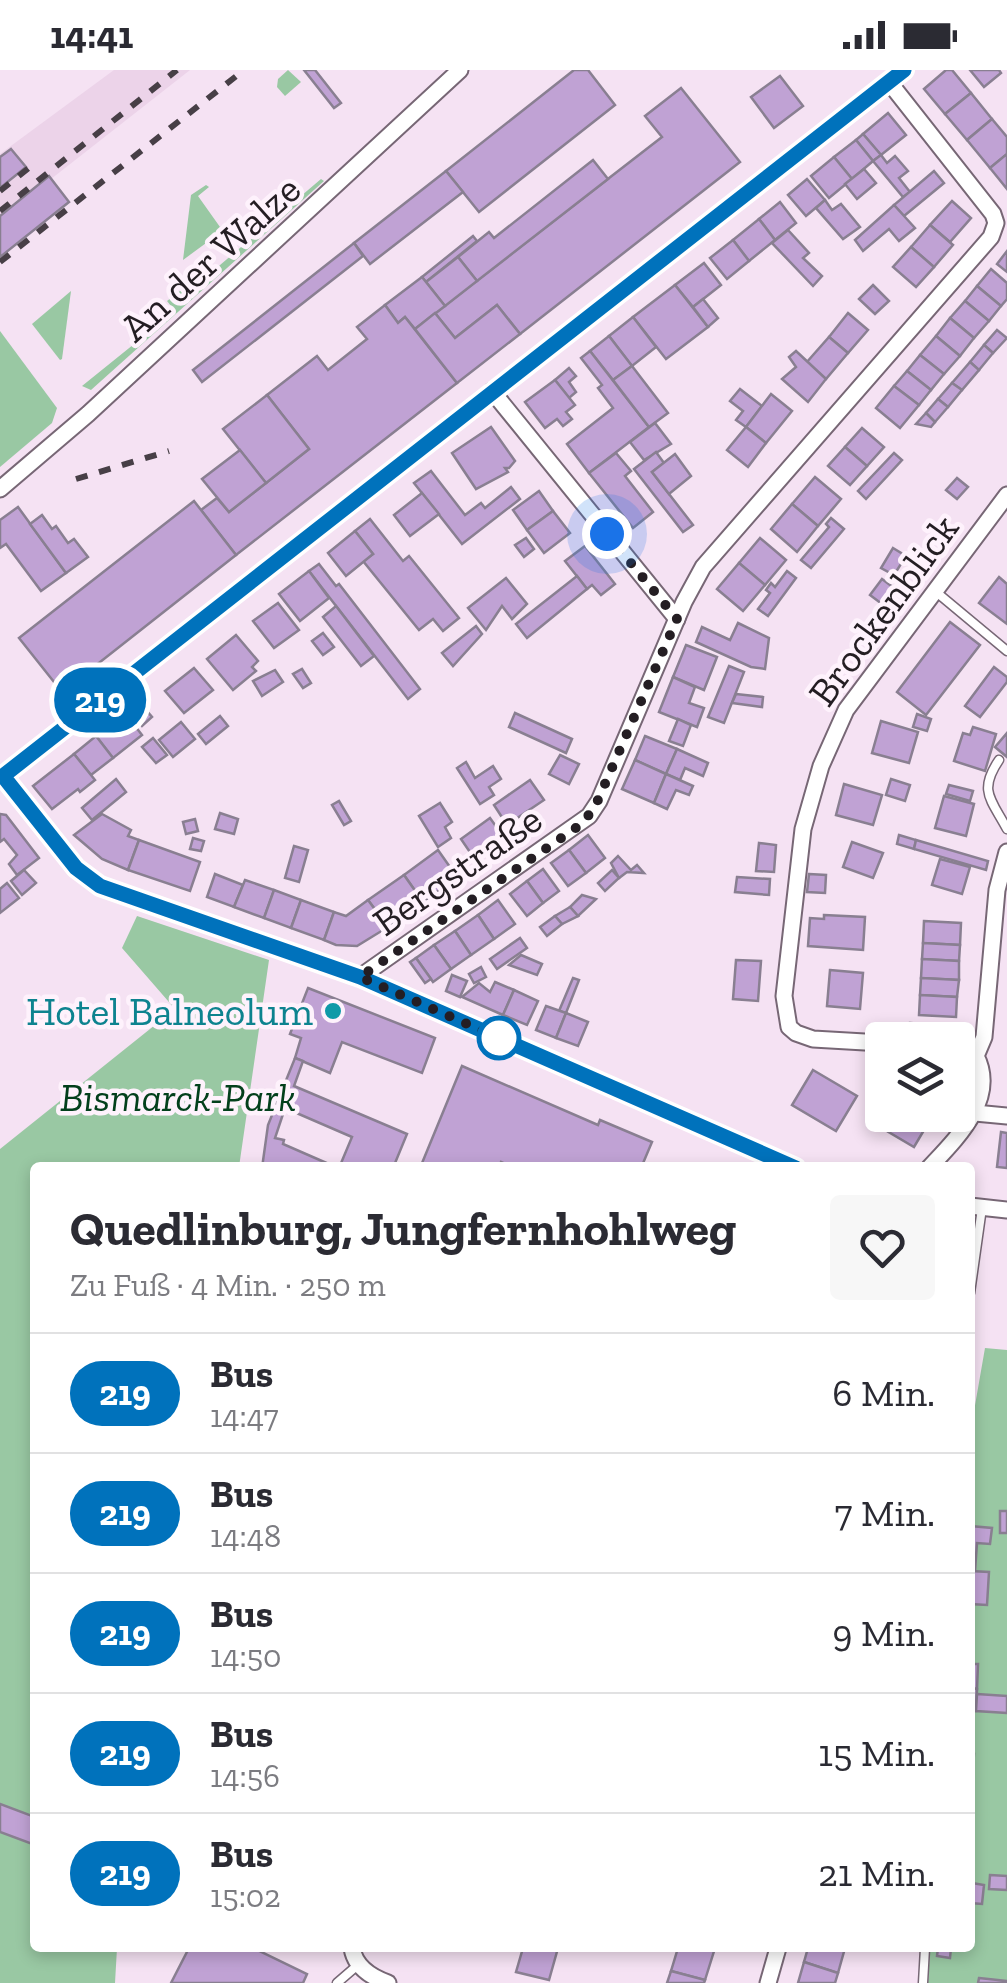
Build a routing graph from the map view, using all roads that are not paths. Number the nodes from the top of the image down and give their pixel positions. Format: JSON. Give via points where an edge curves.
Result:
{"nodes":[{"id":1,"x":460,"y":70,"type":"edge"},
{"id":2,"x":904,"y":70,"type":"edge"},
{"id":3,"x":889,"y":82,"type":"junction"},
{"id":4,"x":492,"y":391,"type":"junction"},
{"id":5,"x":0,"y":489,"type":"edge"},
{"id":6,"x":1007,"y":495,"type":"edge"},
{"id":7,"x":934,"y":591,"type":"junction"},
{"id":8,"x":677,"y":619,"type":"junction"},
{"id":9,"x":1007,"y":651,"type":"edge"},
{"id":10,"x":999,"y":760,"type":"dead end"},
{"id":11,"x":2,"y":777,"type":"edge"},
{"id":12,"x":1007,"y":829,"type":"edge"},
{"id":13,"x":1007,"y":852,"type":"edge"},
{"id":14,"x":1004,"y":869,"type":"edge"},
{"id":15,"x":360,"y":977,"type":"junction"},
{"id":16,"x":999,"y":988,"type":"edge"},
{"id":17,"x":865,"y":1042,"type":"edge"},
{"id":18,"x":976,"y":1056,"type":"joint"},
{"id":19,"x":975,"y":1113,"type":"joint"},
{"id":20,"x":1007,"y":1116,"type":"edge"},
{"id":21,"x":961,"y":1132,"type":"edge"},
{"id":22,"x":782,"y":1162,"type":"edge"},
{"id":23,"x":934,"y":1162,"type":"edge"},
{"id":24,"x":976,"y":1206,"type":"edge"},
{"id":25,"x":1007,"y":1210,"type":"edge"},
{"id":26,"x":354,"y":1952,"type":"edge"},
{"id":27,"x":777,"y":1952,"type":"edge"},
{"id":28,"x":925,"y":1952,"type":"edge"},
{"id":29,"x":358,"y":1964,"type":"junction"},
{"id":30,"x":337,"y":1983,"type":"edge"},
{"id":31,"x":388,"y":1983,"type":"edge"},
{"id":32,"x":768,"y":1983,"type":"edge"},
{"id":33,"x":923,"y":1983,"type":"edge"}],
"edges":[{"from":1,"to":5,"type":"street","name":"An der Walze"},
{"from":2,"to":3,"type":"street"},
{"from":3,"to":4,"type":"street"},
{"from":3,"to":8,"type":"street","name":"Bergstraße","via":[[988,207],[994,232],[703,567]]},
{"from":4,"to":8,"type":"street"},
{"from":4,"to":11,"type":"street"},
{"from":6,"to":7,"type":"street","name":"Brockenblick"},
{"from":7,"to":9,"type":"lane"},
{"from":7,"to":17,"type":"street","name":"Brockenblick","via":[[836,728],[814,786],[799,856],[784,996],[789,1027],[813,1039]]},
{"from":8,"to":15,"type":"street","name":"Bergstraße","via":[[589,816]]},
{"from":10,"to":12,"type":"lane","via":[[986,784]]},
{"from":11,"to":15,"type":"street","name":"Bergstraße","via":[[92,881]]},
{"from":13,"to":14,"type":"street"},
{"from":14,"to":16,"type":"street"},
{"from":15,"to":22,"type":"street"},
{"from":16,"to":18,"type":"street"},
{"from":18,"to":19,"type":"street"},
{"from":19,"to":20,"type":"street"},
{"from":21,"to":23,"type":"street"},
{"from":24,"to":25,"type":"street"},
{"from":26,"to":29,"type":"street"},
{"from":27,"to":32,"type":"street"},
{"from":28,"to":33,"type":"lane"},
{"from":29,"to":30,"type":"lane"},
{"from":29,"to":31,"type":"street"}]}
